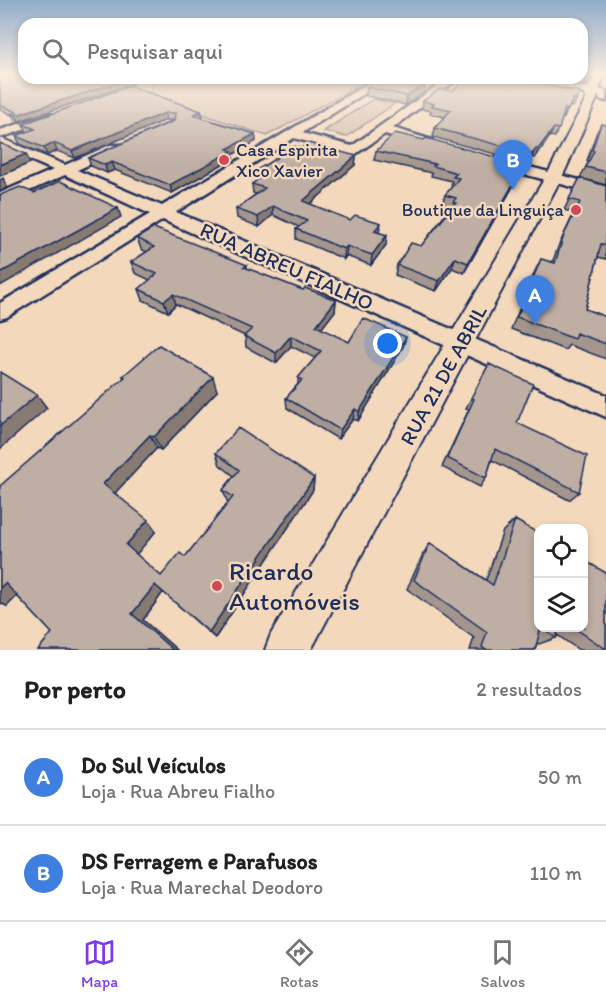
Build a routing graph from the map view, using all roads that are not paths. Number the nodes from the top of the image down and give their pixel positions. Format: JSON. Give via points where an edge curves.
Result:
{"nodes":[{"id":1,"x":342,"y":103,"type":"edge"},
{"id":2,"x":419,"y":103,"type":"edge"},
{"id":3,"x":595,"y":103,"type":"edge"},
{"id":4,"x":63,"y":113,"type":"edge"},
{"id":5,"x":386,"y":127,"type":"junction"},
{"id":6,"x":0,"y":134,"type":"edge"},
{"id":7,"x":292,"y":134,"type":"junction"},
{"id":8,"x":0,"y":142,"type":"edge"},
{"id":9,"x":128,"y":142,"type":"edge"},
{"id":10,"x":442,"y":143,"type":"edge"},
{"id":11,"x":487,"y":156,"type":"edge"},
{"id":12,"x":64,"y":170,"type":"junction"},
{"id":13,"x":555,"y":175,"type":"junction"},
{"id":14,"x":606,"y":184,"type":"edge"},
{"id":15,"x":606,"y":192,"type":"edge"},
{"id":16,"x":0,"y":199,"type":"edge"},
{"id":17,"x":165,"y":212,"type":"junction"},
{"id":18,"x":0,"y":312,"type":"edge"},
{"id":19,"x":462,"y":342,"type":"junction"},
{"id":20,"x":606,"y":406,"type":"edge"},
{"id":21,"x":287,"y":650,"type":"edge"}],
"edges":[{"from":1,"to":7,"type":"street"},
{"from":2,"to":5,"type":"street"},
{"from":3,"to":13,"type":"street","name":"RUA 21 DE ABRIL"},
{"from":4,"to":6,"type":"street"},
{"from":5,"to":7,"type":"street","via":[[354,151]]},
{"from":5,"to":10,"type":"street"},
{"from":7,"to":17,"type":"street"},
{"from":8,"to":12,"type":"street","name":"RUA ABREU FIALHO"},
{"from":9,"to":12,"type":"street"},
{"from":11,"to":13,"type":"street"},
{"from":12,"to":16,"type":"street"},
{"from":12,"to":17,"type":"street","name":"RUA ABREU FIALHO"},
{"from":13,"to":14,"type":"street"},
{"from":13,"to":15,"type":"street"},
{"from":13,"to":19,"type":"street","name":"RUA 21 DE ABRIL"},
{"from":17,"to":18,"type":"street"},
{"from":17,"to":19,"type":"street","name":"RUA ABREU FIALHO"},
{"from":19,"to":20,"type":"street","name":"RUA ABREU FIALHO"},
{"from":19,"to":21,"type":"street","name":"RUA 21 DE ABRIL"}]}
